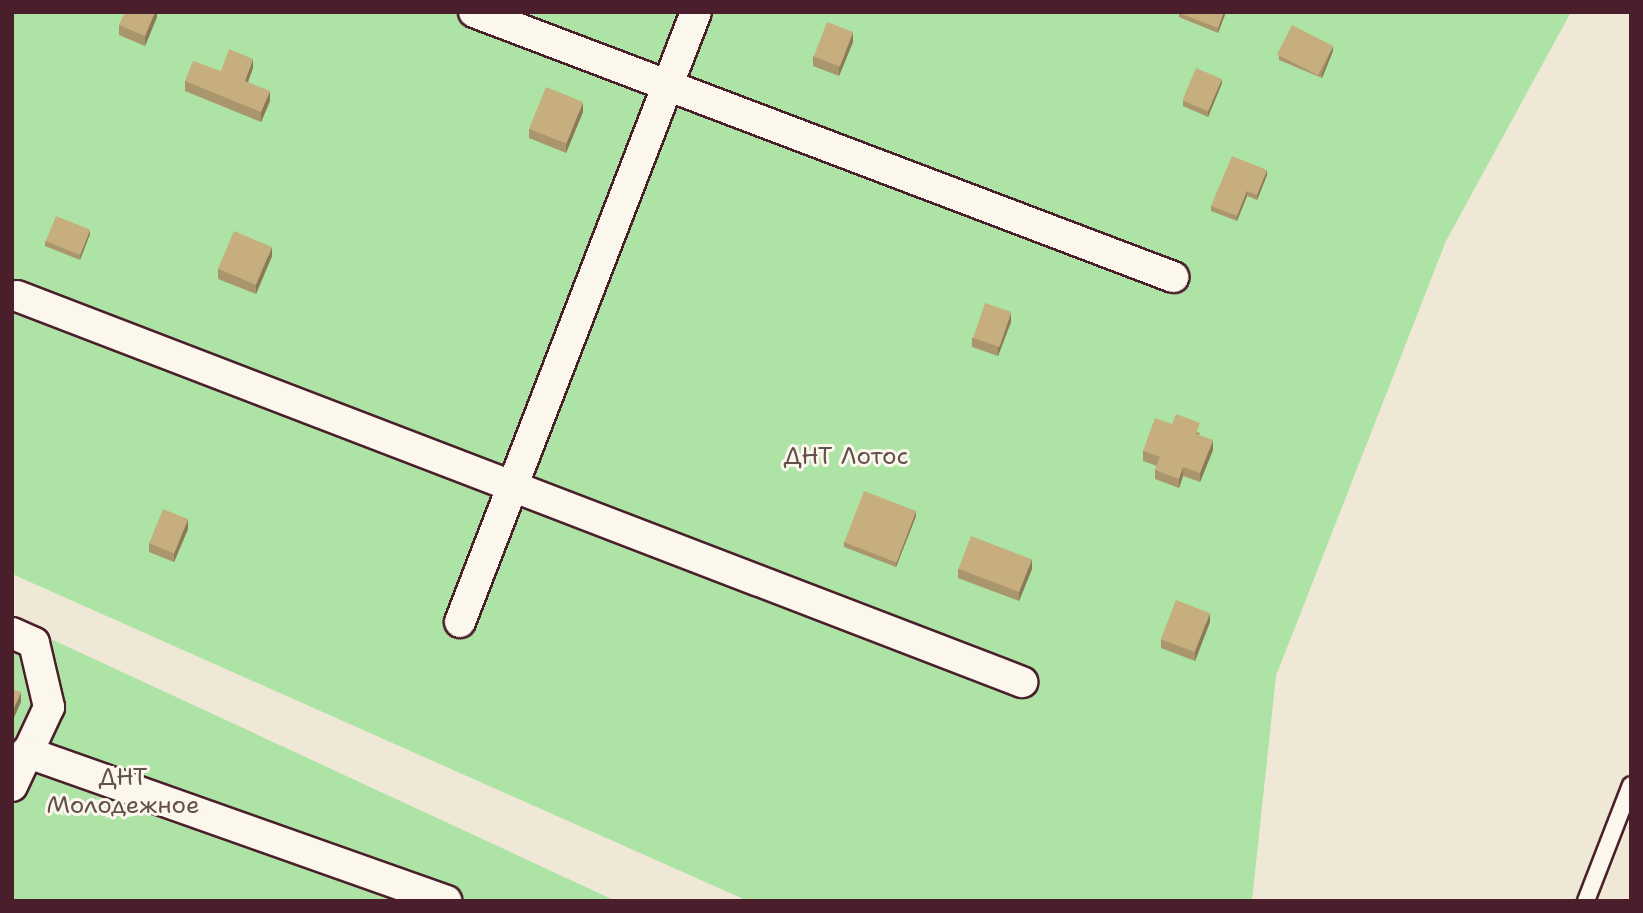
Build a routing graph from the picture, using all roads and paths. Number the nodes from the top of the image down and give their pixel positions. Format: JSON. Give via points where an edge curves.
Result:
{"nodes":[{"id":1,"x":474,"y":12,"type":"edge"},
{"id":2,"x":696,"y":12,"type":"edge"},
{"id":3,"x":667,"y":84,"type":"junction"},
{"id":4,"x":1173,"y":277,"type":"dead end"},
{"id":5,"x":17,"y":296,"type":"dead end"},
{"id":6,"x":515,"y":488,"type":"junction"},
{"id":7,"x":460,"y":622,"type":"dead end"},
{"id":8,"x":12,"y":632,"type":"edge"},
{"id":9,"x":1022,"y":682,"type":"dead end"},
{"id":10,"x":26,"y":752,"type":"junction"},
{"id":11,"x":1631,"y":785,"type":"edge"},
{"id":12,"x":12,"y":786,"type":"edge"},
{"id":13,"x":446,"y":901,"type":"edge"},
{"id":14,"x":1586,"y":901,"type":"edge"}],
"edges":[{"from":1,"to":3,"type":"street"},
{"from":2,"to":3,"type":"street"},
{"from":3,"to":4,"type":"street"},
{"from":3,"to":6,"type":"street"},
{"from":5,"to":6,"type":"street"},
{"from":6,"to":7,"type":"street"},
{"from":6,"to":9,"type":"street"},
{"from":8,"to":10,"type":"street","via":[[34,643],[49,707]]},
{"from":10,"to":12,"type":"street"},
{"from":10,"to":13,"type":"street"},
{"from":11,"to":14,"type":"lane"}]}
